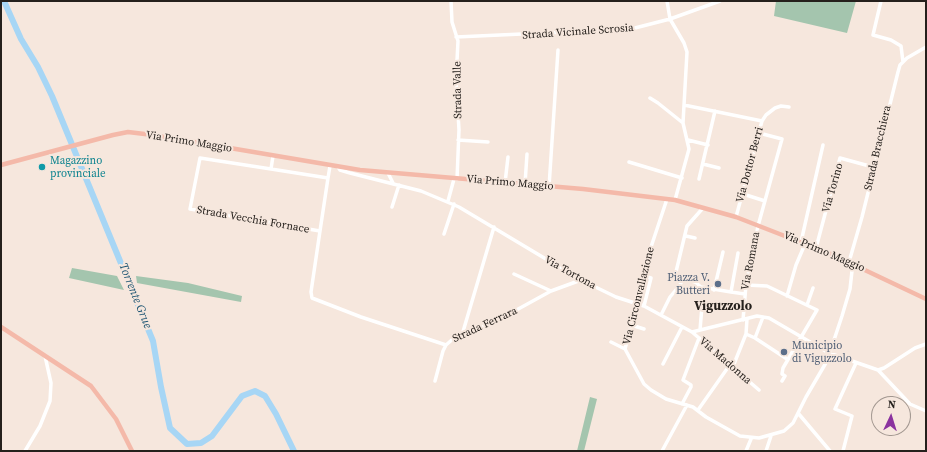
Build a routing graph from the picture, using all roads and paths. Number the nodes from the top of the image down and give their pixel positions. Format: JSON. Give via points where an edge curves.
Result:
{"nodes":[{"id":1,"x":451,"y":1,"type":"edge"},
{"id":2,"x":667,"y":1,"type":"edge"},
{"id":3,"x":720,"y":1,"type":"edge"},
{"id":4,"x":881,"y":1,"type":"edge"},
{"id":5,"x":670,"y":19,"type":"junction"},
{"id":6,"x":456,"y":37,"type":"junction"},
{"id":7,"x":926,"y":47,"type":"edge"},
{"id":8,"x":558,"y":50,"type":"dead end"},
{"id":9,"x":903,"y":62,"type":"junction"},
{"id":10,"x":650,"y":98,"type":"dead end"},
{"id":11,"x":684,"y":105,"type":"junction"},
{"id":12,"x":789,"y":107,"type":"dead end"},
{"id":13,"x":715,"y":112,"type":"junction"},
{"id":14,"x":762,"y":121,"type":"junction"},
{"id":15,"x":683,"y":124,"type":"junction"},
{"id":16,"x":759,"y":133,"type":"junction"},
{"id":17,"x":458,"y":140,"type":"junction"},
{"id":18,"x":688,"y":140,"type":"junction"},
{"id":19,"x":488,"y":142,"type":"dead end"},
{"id":20,"x":708,"y":145,"type":"junction"},
{"id":21,"x":823,"y":145,"type":"dead end"},
{"id":22,"x":527,"y":154,"type":"dead end"},
{"id":23,"x":273,"y":156,"type":"junction"},
{"id":24,"x":508,"y":157,"type":"dead end"},
{"id":25,"x":628,"y":162,"type":"dead end"},
{"id":26,"x":703,"y":164,"type":"junction"},
{"id":27,"x":1,"y":165,"type":"edge"},
{"id":28,"x":330,"y":166,"type":"junction"},
{"id":29,"x":338,"y":167,"type":"junction"},
{"id":30,"x":873,"y":167,"type":"junction"},
{"id":31,"x":719,"y":168,"type":"dead end"},
{"id":32,"x":271,"y":169,"type":"junction"},
{"id":33,"x":388,"y":173,"type":"junction"},
{"id":34,"x":328,"y":178,"type":"junction"},
{"id":35,"x":682,"y":178,"type":"junction"},
{"id":36,"x":455,"y":179,"type":"junction"},
{"id":37,"x":699,"y":180,"type":"dead end"},
{"id":38,"x":393,"y":183,"type":"junction"},
{"id":39,"x":505,"y":183,"type":"junction"},
{"id":40,"x":525,"y":184,"type":"junction"},
{"id":41,"x":399,"y":185,"type":"junction"},
{"id":42,"x":549,"y":187,"type":"junction"},
{"id":43,"x":742,"y":194,"type":"junction"},
{"id":44,"x":667,"y":199,"type":"junction"},
{"id":45,"x":675,"y":200,"type":"junction"},
{"id":46,"x":448,"y":201,"type":"junction"},
{"id":47,"x":765,"y":201,"type":"junction"},
{"id":48,"x":454,"y":204,"type":"junction"},
{"id":49,"x":392,"y":207,"type":"dead end"},
{"id":50,"x":703,"y":208,"type":"junction"},
{"id":51,"x":736,"y":217,"type":"junction"},
{"id":52,"x":758,"y":226,"type":"junction"},
{"id":53,"x":494,"y":227,"type":"junction"},
{"id":54,"x":320,"y":231,"type":"junction"},
{"id":55,"x":444,"y":234,"type":"dead end"},
{"id":56,"x":686,"y":236,"type":"junction"},
{"id":57,"x":695,"y":238,"type":"dead end"},
{"id":58,"x":803,"y":243,"type":"junction"},
{"id":59,"x":816,"y":248,"type":"junction"},
{"id":60,"x":723,"y":252,"type":"dead end"},
{"id":61,"x":738,"y":253,"type":"dead end"},
{"id":62,"x":849,"y":262,"type":"junction"},
{"id":63,"x":514,"y":274,"type":"dead end"},
{"id":64,"x":644,"y":276,"type":"junction"},
{"id":65,"x":683,"y":278,"type":"junction"},
{"id":66,"x":581,"y":280,"type":"junction"},
{"id":67,"x":746,"y":284,"type":"junction"},
{"id":68,"x":813,"y":288,"type":"dead end"},
{"id":69,"x":714,"y":290,"type":"junction"},
{"id":70,"x":551,"y":291,"type":"junction"},
{"id":71,"x":732,"y":291,"type":"junction"},
{"id":72,"x":745,"y":294,"type":"junction"},
{"id":73,"x":786,"y":296,"type":"junction"},
{"id":74,"x":926,"y":299,"type":"edge"},
{"id":75,"x":636,"y":304,"type":"junction"},
{"id":76,"x":807,"y":305,"type":"junction"},
{"id":77,"x":644,"y":306,"type":"junction"},
{"id":78,"x":702,"y":306,"type":"dead end"},
{"id":79,"x":661,"y":315,"type":"junction"},
{"id":80,"x":763,"y":317,"type":"junction"},
{"id":81,"x":745,"y":320,"type":"junction"},
{"id":82,"x":631,"y":325,"type":"junction"},
{"id":83,"x":1,"y":327,"type":"edge"},
{"id":84,"x":682,"y":327,"type":"junction"},
{"id":85,"x":644,"y":329,"type":"dead end"},
{"id":86,"x":700,"y":330,"type":"junction"},
{"id":87,"x":692,"y":332,"type":"junction"},
{"id":88,"x":746,"y":334,"type":"junction"},
{"id":89,"x":462,"y":335,"type":"junction"},
{"id":90,"x":699,"y":338,"type":"junction"},
{"id":91,"x":755,"y":338,"type":"junction"},
{"id":92,"x":802,"y":338,"type":"junction"},
{"id":93,"x":611,"y":342,"type":"dead end"},
{"id":94,"x":926,"y":344,"type":"edge"},
{"id":95,"x":446,"y":345,"type":"junction"},
{"id":96,"x":624,"y":349,"type":"junction"},
{"id":97,"x":828,"y":353,"type":"junction"},
{"id":98,"x":45,"y":355,"type":"junction"},
{"id":99,"x":787,"y":359,"type":"junction"},
{"id":100,"x":856,"y":363,"type":"junction"},
{"id":101,"x":663,"y":364,"type":"dead end"},
{"id":102,"x":731,"y":367,"type":"junction"},
{"id":103,"x":878,"y":370,"type":"junction"},
{"id":104,"x":435,"y":381,"type":"dead end"},
{"id":105,"x":782,"y":382,"type":"dead end"},
{"id":106,"x":759,"y":390,"type":"dead end"},
{"id":107,"x":685,"y":405,"type":"junction"},
{"id":108,"x":698,"y":410,"type":"junction"},
{"id":109,"x":926,"y":411,"type":"edge"},
{"id":110,"x":798,"y":413,"type":"junction"},
{"id":111,"x":771,"y":436,"type":"junction"},
{"id":112,"x":751,"y":439,"type":"junction"},
{"id":113,"x":25,"y":451,"type":"edge"},
{"id":114,"x":132,"y":451,"type":"edge"},
{"id":115,"x":662,"y":451,"type":"edge"},
{"id":116,"x":746,"y":451,"type":"edge"},
{"id":117,"x":766,"y":451,"type":"edge"},
{"id":118,"x":830,"y":451,"type":"edge"},
{"id":119,"x":844,"y":451,"type":"edge"}],
"edges":[{"from":1,"to":6,"type":"street","name":"Strada Valle"},
{"from":2,"to":5,"type":"street"},
{"from":3,"to":5,"type":"street","name":"Strada Vicinale Scrosia"},
{"from":4,"to":9,"type":"street","via":[[874,35],[892,40],[901,46]]},
{"from":5,"to":6,"type":"street","name":"Strada Vicinale Scrosia","via":[[643,27],[614,31]]},
{"from":5,"to":11,"type":"street","via":[[684,43],[686,52]]},
{"from":6,"to":17,"type":"street","name":"Strada Valle"},
{"from":7,"to":9,"type":"street"},
{"from":8,"to":42,"type":"street"},
{"from":9,"to":30,"type":"street","name":"Strada Bracchiera","via":[[893,86]]},
{"from":10,"to":15,"type":"street"},
{"from":11,"to":13,"type":"street"},
{"from":11,"to":15,"type":"street"},
{"from":12,"to":14,"type":"street","name":"Via Dottor Berri","via":[[775,108]]},
{"from":13,"to":14,"type":"street"},
{"from":13,"to":20,"type":"street"},
{"from":14,"to":16,"type":"street","name":"Via Dottor Berri"},
{"from":15,"to":18,"type":"street"},
{"from":16,"to":43,"type":"street","name":"Via Dottor Berri"},
{"from":16,"to":47,"type":"street","name":"Via Romana","via":[[782,139]]},
{"from":17,"to":19,"type":"street"},
{"from":17,"to":36,"type":"street","name":"Strada Valle"},
{"from":18,"to":20,"type":"street"},
{"from":18,"to":35,"type":"street","via":[[690,149]]},
{"from":20,"to":26,"type":"street"},
{"from":21,"to":58,"type":"street"},
{"from":22,"to":40,"type":"street"},
{"from":23,"to":27,"type":"main road","name":"Via Primo Maggio","via":[[128,132]]},
{"from":23,"to":28,"type":"main road","name":"Via Primo Maggio"},
{"from":23,"to":32,"type":"street"},
{"from":24,"to":39,"type":"street"},
{"from":25,"to":35,"type":"street"},
{"from":26,"to":31,"type":"street"},
{"from":26,"to":37,"type":"street"},
{"from":28,"to":29,"type":"main road","name":"Via Primo Maggio"},
{"from":28,"to":34,"type":"street"},
{"from":29,"to":33,"type":"main road","name":"Via Primo Maggio"},
{"from":29,"to":38,"type":"street","name":"Via Tortona","via":[[350,173]]},
{"from":30,"to":59,"type":"street","name":"Via Torino","via":[[840,158]]},
{"from":30,"to":62,"type":"street","name":"Strada Bracchiera"},
{"from":32,"to":34,"type":"street","name":"Strada Vecchia Fornace"},
{"from":32,"to":54,"type":"street","name":"Strada Vecchia Fornace","via":[[200,158],[190,209]]},
{"from":33,"to":36,"type":"main road","name":"Via Primo Maggio"},
{"from":33,"to":38,"type":"street"},
{"from":34,"to":54,"type":"street","name":"Strada Vecchia Fornace"},
{"from":35,"to":45,"type":"street"},
{"from":36,"to":39,"type":"main road","name":"Via Primo Maggio"},
{"from":36,"to":46,"type":"street","name":"Strada Valle"},
{"from":38,"to":41,"type":"street","name":"Via Tortona"},
{"from":39,"to":40,"type":"main road","name":"Via Primo Maggio"},
{"from":40,"to":42,"type":"main road","name":"Via Primo Maggio"},
{"from":41,"to":46,"type":"street","name":"Via Tortona"},
{"from":41,"to":49,"type":"street"},
{"from":42,"to":44,"type":"main road","name":"Via Primo Maggio"},
{"from":43,"to":47,"type":"street"},
{"from":43,"to":51,"type":"street","name":"Via Dottor Berri"},
{"from":44,"to":45,"type":"main road","name":"Via Primo Maggio"},
{"from":44,"to":64,"type":"street","name":"Via Circonvallazione","via":[[646,262]]},
{"from":45,"to":50,"type":"main road","name":"Via Primo Maggio"},
{"from":46,"to":48,"type":"street","name":"Via Tortona"},
{"from":47,"to":52,"type":"street","name":"Via Romana"},
{"from":48,"to":53,"type":"street","name":"Via Tortona"},
{"from":48,"to":55,"type":"street"},
{"from":50,"to":51,"type":"main road","name":"Via Primo Maggio"},
{"from":50,"to":56,"type":"street","via":[[688,226]]},
{"from":51,"to":52,"type":"main road","name":"Via Primo Maggio"},
{"from":52,"to":58,"type":"main road","name":"Via Primo Maggio"},
{"from":52,"to":67,"type":"street","name":"Via Romana"},
{"from":53,"to":66,"type":"street","name":"Via Tortona"},
{"from":53,"to":89,"type":"street"},
{"from":54,"to":95,"type":"street","name":"Strada Vecchia Fornace","via":[[312,298]]},
{"from":56,"to":57,"type":"street"},
{"from":56,"to":65,"type":"street","via":[[675,276]]},
{"from":58,"to":59,"type":"main road","name":"Via Primo Maggio"},
{"from":58,"to":73,"type":"street"},
{"from":59,"to":62,"type":"main road","name":"Via Primo Maggio"},
{"from":60,"to":69,"type":"street"},
{"from":61,"to":71,"type":"street"},
{"from":62,"to":74,"type":"main road","name":"Via Primo Maggio"},
{"from":62,"to":97,"type":"street","name":"Via Circonvallazione","via":[[852,271],[850,289]]},
{"from":63,"to":70,"type":"street"},
{"from":64,"to":75,"type":"street","name":"Via Circonvallazione"},
{"from":64,"to":77,"type":"street","via":[[652,278]]},
{"from":65,"to":69,"type":"street"},
{"from":65,"to":79,"type":"street"},
{"from":66,"to":70,"type":"street","name":"Strada Ferrara"},
{"from":66,"to":75,"type":"street","name":"Via Tortona"},
{"from":67,"to":72,"type":"street","name":"Via Romana"},
{"from":67,"to":73,"type":"street","via":[[766,286]]},
{"from":68,"to":76,"type":"street"},
{"from":69,"to":71,"type":"street"},
{"from":70,"to":89,"type":"street","name":"Strada Ferrara","via":[[491,324]]},
{"from":71,"to":72,"type":"street"},
{"from":72,"to":81,"type":"street","name":"Via Romana"},
{"from":73,"to":76,"type":"street"},
{"from":75,"to":77,"type":"street","name":"Via Tortona"},
{"from":75,"to":82,"type":"street","name":"Via Circonvallazione"},
{"from":76,"to":92,"type":"street","via":[[817,310]]},
{"from":77,"to":79,"type":"street","name":"Via Tortona"},
{"from":78,"to":86,"type":"street"},
{"from":79,"to":84,"type":"street","name":"Via Tortona"},
{"from":80,"to":81,"type":"street"},
{"from":80,"to":91,"type":"street"},
{"from":80,"to":92,"type":"street"},
{"from":81,"to":86,"type":"street"},
{"from":81,"to":88,"type":"street","name":"Via Romana"},
{"from":82,"to":85,"type":"street"},
{"from":82,"to":96,"type":"street","name":"Via Circonvallazione"},
{"from":83,"to":98,"type":"main road"},
{"from":84,"to":87,"type":"street","name":"Via Tortona"},
{"from":84,"to":101,"type":"street"},
{"from":86,"to":87,"type":"street"},
{"from":87,"to":90,"type":"street","name":"Via Madonna"},
{"from":88,"to":91,"type":"street"},
{"from":88,"to":102,"type":"street"},
{"from":89,"to":95,"type":"street","name":"Strada Ferrara"},
{"from":90,"to":102,"type":"street","name":"Via Madonna"},
{"from":90,"to":107,"type":"street","via":[[683,380],[692,387]]},
{"from":91,"to":99,"type":"street"},
{"from":92,"to":97,"type":"street"},
{"from":92,"to":99,"type":"street"},
{"from":93,"to":96,"type":"street"},
{"from":94,"to":103,"type":"street"},
{"from":95,"to":104,"type":"street","name":"Strada Ferrara"},
{"from":96,"to":107,"type":"street","name":"Via Circonvallazione","via":[[644,384],[670,401]]},
{"from":97,"to":100,"type":"street"},
{"from":97,"to":110,"type":"street","name":"Via Circonvallazione","via":[[827,361]]},
{"from":98,"to":113,"type":"street","via":[[51,383],[50,401],[40,426]]},
{"from":98,"to":114,"type":"main road","via":[[91,386],[116,419]]},
{"from":99,"to":105,"type":"street","via":[[782,370],[785,376]]},
{"from":100,"to":103,"type":"street"},
{"from":100,"to":119,"type":"street","via":[[835,409],[852,416]]},
{"from":102,"to":106,"type":"street","name":"Via Madonna"},
{"from":102,"to":108,"type":"street"},
{"from":103,"to":109,"type":"street","via":[[910,404]]},
{"from":107,"to":108,"type":"street","name":"Via Circonvallazione"},
{"from":107,"to":115,"type":"street"},
{"from":108,"to":112,"type":"street","name":"Via Circonvallazione","via":[[740,436]]},
{"from":110,"to":111,"type":"street","name":"Via Circonvallazione","via":[[793,423],[784,431]]},
{"from":110,"to":118,"type":"street"},
{"from":111,"to":112,"type":"street","name":"Via Circonvallazione"},
{"from":111,"to":117,"type":"street"},
{"from":112,"to":116,"type":"street"}]}
